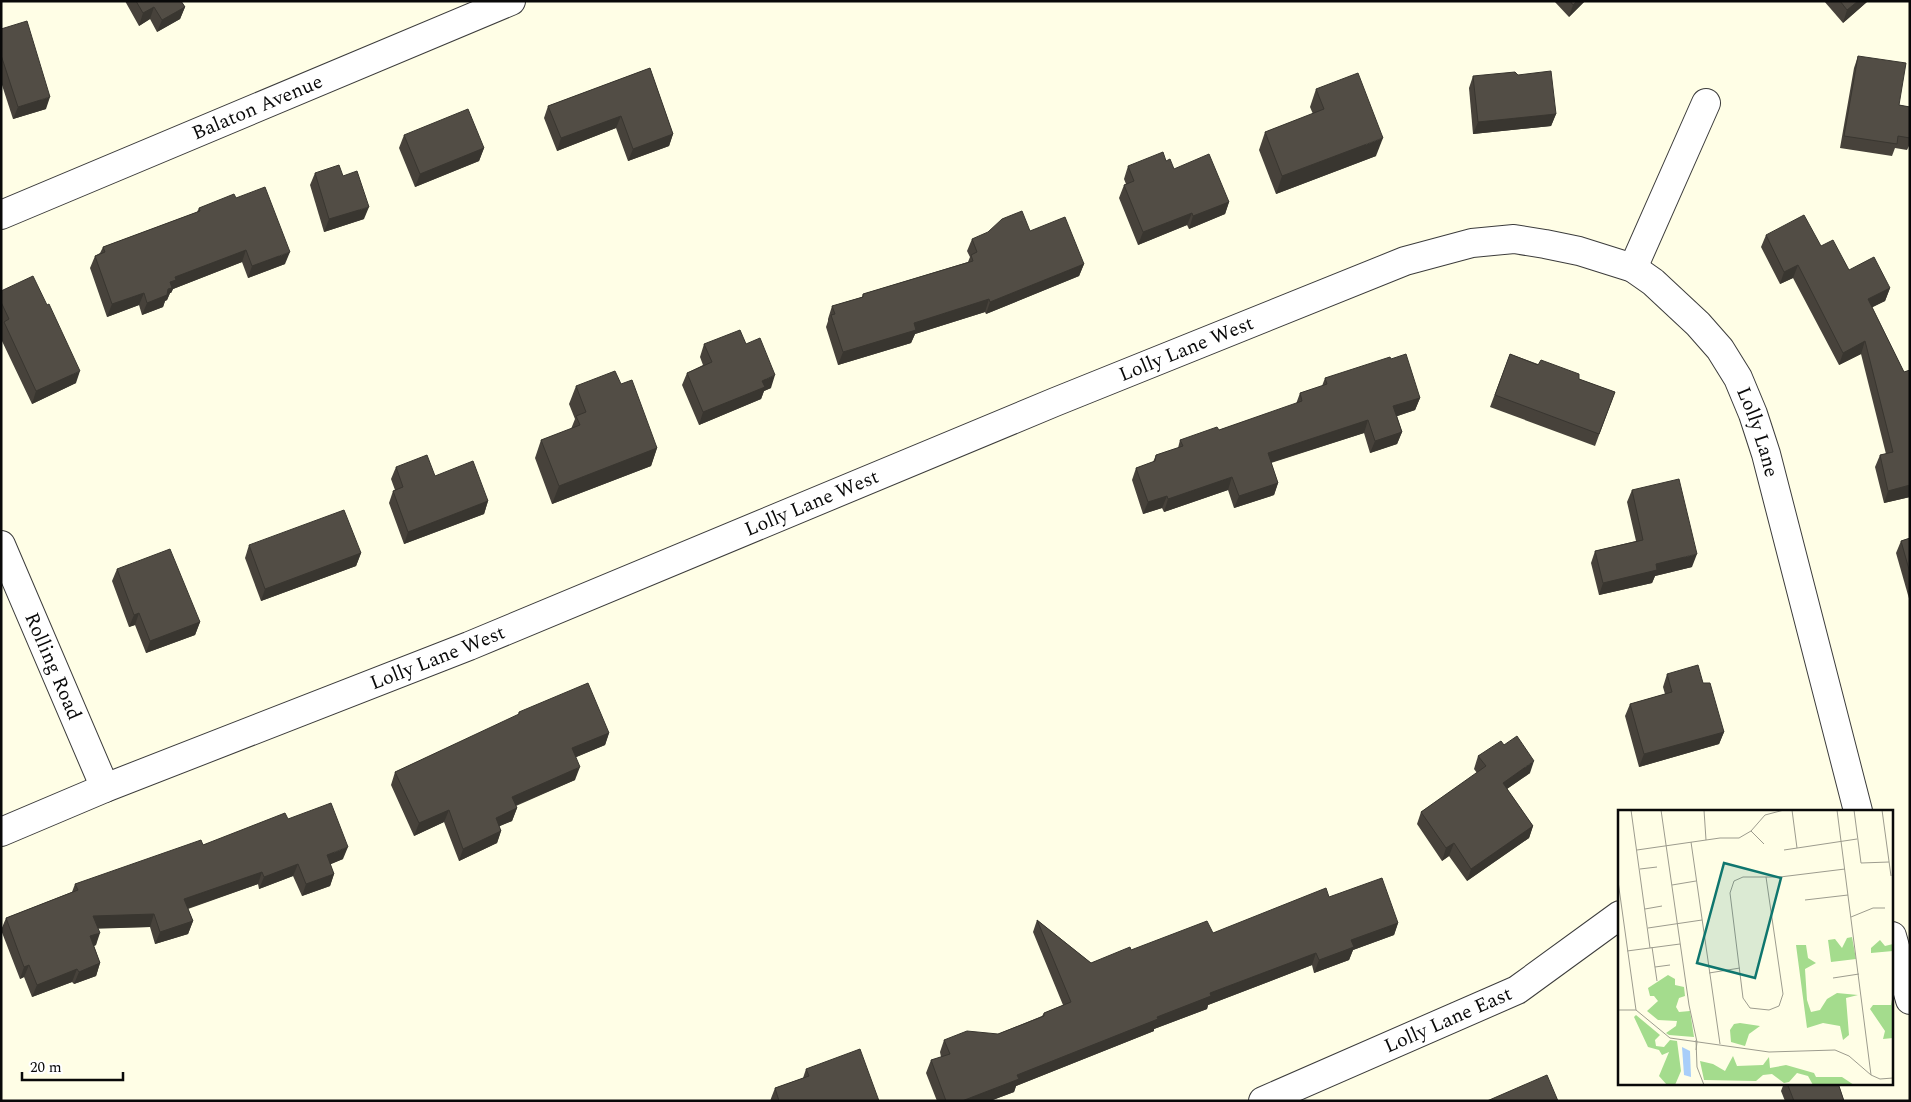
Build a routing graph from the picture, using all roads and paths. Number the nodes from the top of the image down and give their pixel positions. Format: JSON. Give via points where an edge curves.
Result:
{"nodes":[{"id":1,"x":512,"y":1,"type":"edge"},
{"id":2,"x":1706,"y":103,"type":"dead end"},
{"id":3,"x":1,"y":215,"type":"edge"},
{"id":4,"x":1633,"y":268,"type":"junction"},
{"id":5,"x":1,"y":545,"type":"edge"},
{"id":6,"x":105,"y":788,"type":"junction"},
{"id":7,"x":1858,"y":810,"type":"edge"},
{"id":8,"x":1,"y":832,"type":"edge"},
{"id":9,"x":1618,"y":916,"type":"edge"},
{"id":10,"x":1894,"y":943,"type":"edge"},
{"id":11,"x":1910,"y":1000,"type":"edge"},
{"id":12,"x":1263,"y":1101,"type":"edge"}],
"edges":[{"from":1,"to":3,"type":"street","name":"Balaton Avenue"},
{"from":2,"to":4,"type":"street"},
{"from":4,"to":6,"type":"street","name":"Lolly Lane West","via":[[1579,251],[1514,239],[1472,243],[1406,261],[1055,402],[469,646]]},
{"from":4,"to":7,"type":"street","name":"Lolly Lane","via":[[1692,318],[1720,349],[1738,378],[1753,414]]},
{"from":5,"to":6,"type":"street","name":"Rolling Road"},
{"from":6,"to":8,"type":"street","name":"Lolly Lane West"},
{"from":9,"to":12,"type":"street","name":"Lolly Lane East","via":[[1517,990]]},
{"from":10,"to":11,"type":"street"}]}
